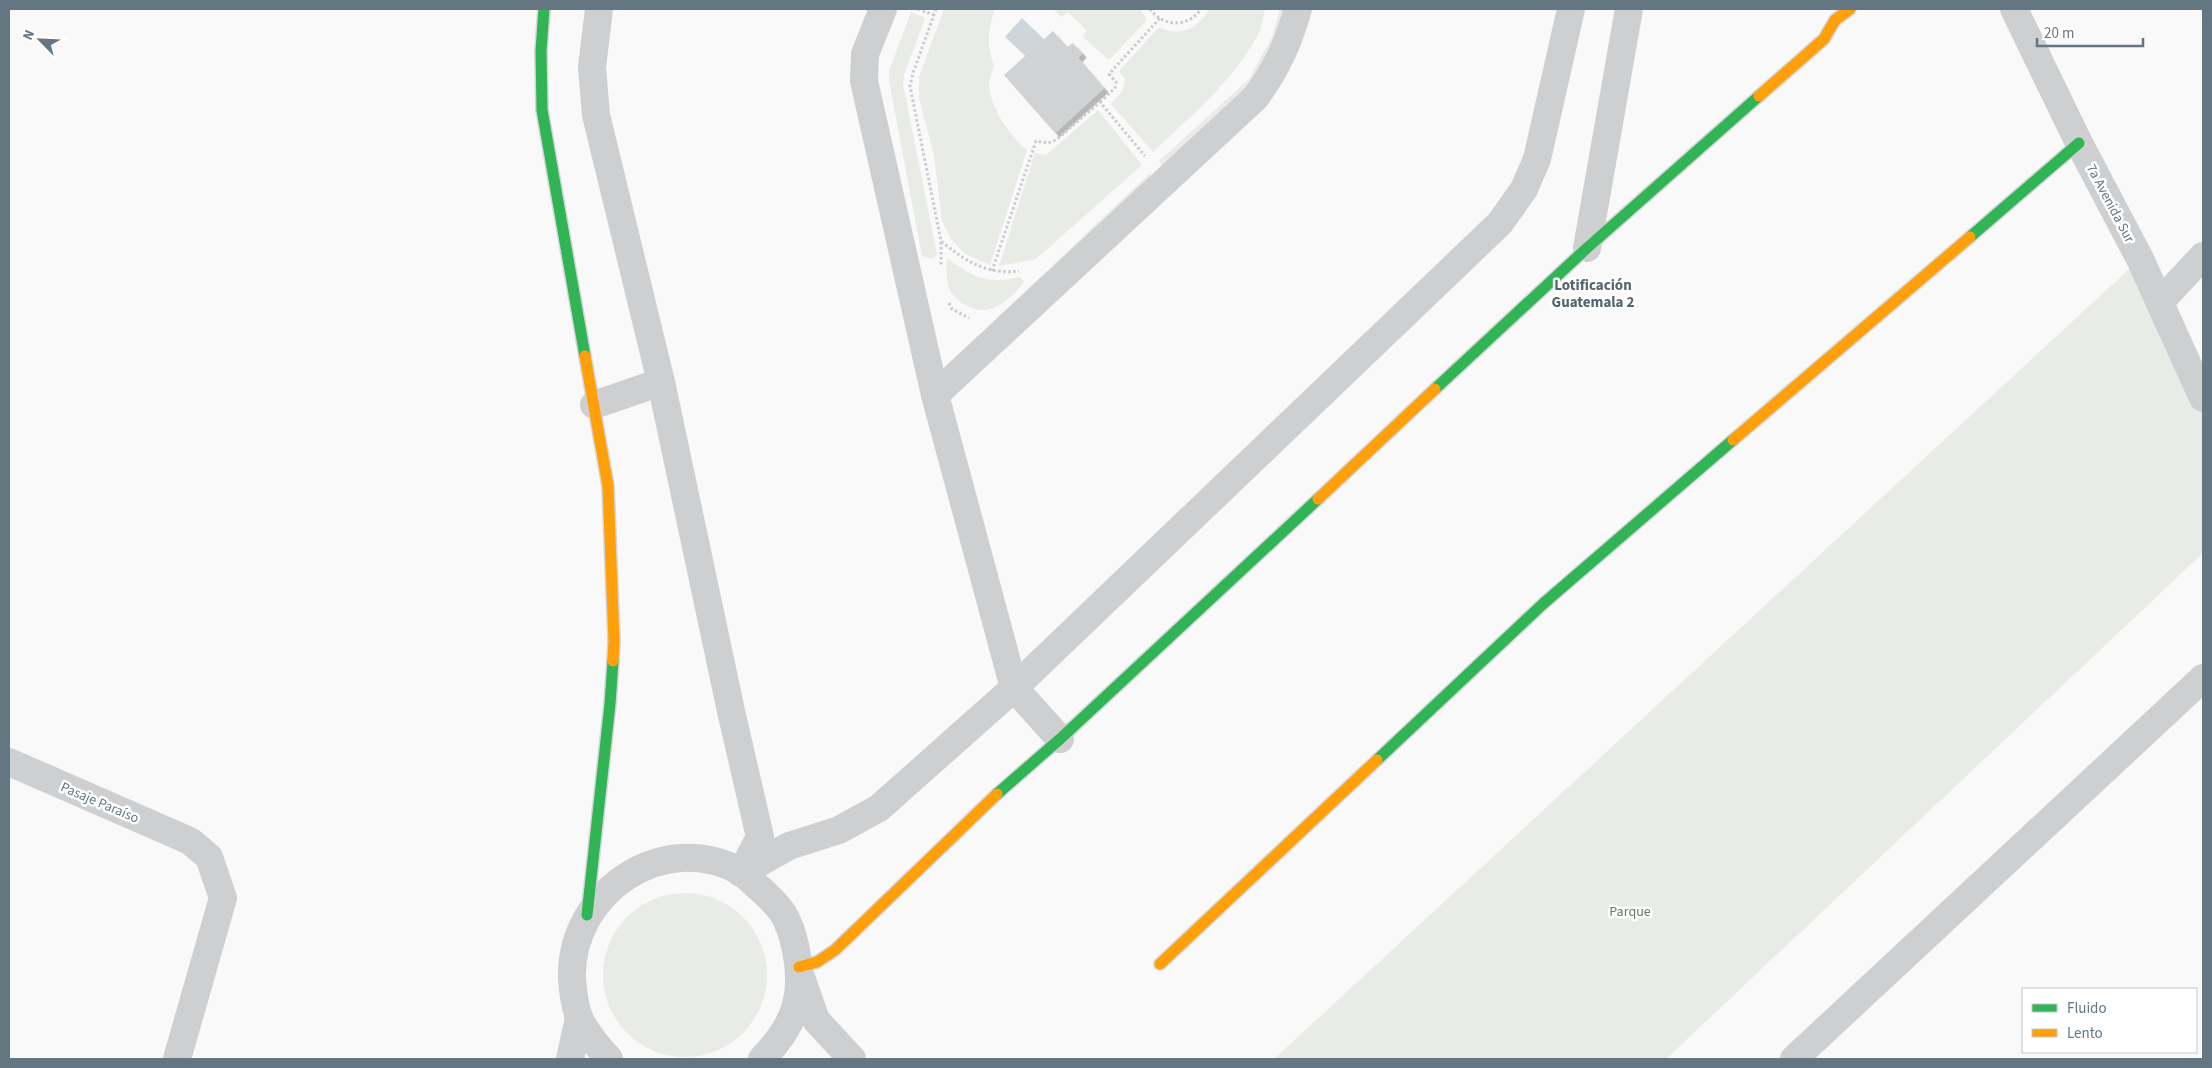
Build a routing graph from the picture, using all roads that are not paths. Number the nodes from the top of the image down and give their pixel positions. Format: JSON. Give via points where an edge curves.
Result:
{"nodes":[{"id":1,"x":544,"y":9,"type":"edge"},
{"id":2,"x":599,"y":9,"type":"edge"},
{"id":3,"x":883,"y":9,"type":"edge"},
{"id":4,"x":1298,"y":9,"type":"edge"},
{"id":5,"x":1571,"y":9,"type":"edge"},
{"id":6,"x":1630,"y":9,"type":"edge"},
{"id":7,"x":2014,"y":9,"type":"edge"},
{"id":8,"x":1840,"y":13,"type":"edge"},
{"id":9,"x":2079,"y":143,"type":"junction"},
{"id":10,"x":1587,"y":248,"type":"junction"},
{"id":11,"x":2203,"y":256,"type":"edge"},
{"id":12,"x":2160,"y":302,"type":"junction"},
{"id":13,"x":661,"y":382,"type":"junction"},
{"id":14,"x":935,"y":395,"type":"junction"},
{"id":15,"x":2203,"y":398,"type":"edge"},
{"id":16,"x":594,"y":405,"type":"junction"},
{"id":17,"x":2203,"y":678,"type":"edge"},
{"id":18,"x":1014,"y":688,"type":"junction"},
{"id":19,"x":1060,"y":738,"type":"junction"},
{"id":20,"x":9,"y":762,"type":"edge"},
{"id":21,"x":741,"y":873,"type":"junction"},
{"id":22,"x":587,"y":915,"type":"junction"},
{"id":23,"x":1160,"y":964,"type":"dead end"},
{"id":24,"x":800,"y":972,"type":"junction"},
{"id":25,"x":580,"y":1018,"type":"junction"},
{"id":26,"x":177,"y":1059,"type":"edge"},
{"id":27,"x":570,"y":1059,"type":"edge"},
{"id":28,"x":609,"y":1059,"type":"edge"},
{"id":29,"x":762,"y":1059,"type":"edge"},
{"id":30,"x":852,"y":1059,"type":"edge"},
{"id":31,"x":1794,"y":1059,"type":"edge"}],
"edges":[{"from":1,"to":16,"type":"street","via":[[542,110]]},
{"from":2,"to":13,"type":"street","via":[[592,67],[596,115]]},
{"from":3,"to":14,"type":"street","via":[[865,54],[864,81]]},
{"from":4,"to":14,"type":"street","via":[[1274,73],[1255,98]]},
{"from":5,"to":18,"type":"street","via":[[1537,159],[1524,189],[1500,223]]},
{"from":6,"to":10,"type":"street"},
{"from":7,"to":9,"type":"street","name":"7a Avenida Sur"},
{"from":8,"to":10,"type":"street","via":[[1824,40]]},
{"from":9,"to":12,"type":"street","name":"7a Avenida Sur"},
{"from":9,"to":23,"type":"street","via":[[1544,603]]},
{"from":10,"to":19,"type":"street"},
{"from":11,"to":12,"type":"street"},
{"from":12,"to":15,"type":"street","name":"7a Avenida Sur"},
{"from":13,"to":16,"type":"street"},
{"from":13,"to":21,"type":"street","via":[[760,837]]},
{"from":14,"to":18,"type":"street"},
{"from":16,"to":22,"type":"street","via":[[608,486],[614,641]]},
{"from":17,"to":31,"type":"street"},
{"from":18,"to":19,"type":"street"},
{"from":18,"to":21,"type":"street","via":[[879,808],[839,830],[789,846]]},
{"from":19,"to":24,"type":"street","via":[[986,804],[835,950]]},
{"from":20,"to":26,"type":"street","name":"Pasaje Paraíso","via":[[190,841],[209,857],[223,898]]},
{"from":21,"to":22,"type":"street","via":[[718,863],[694,859],[669,860],[622,878],[603,894]]},
{"from":21,"to":24,"type":"street","via":[[779,906],[791,928]]},
{"from":22,"to":25,"type":"street","via":[[577,938],[572,965],[572,992]]},
{"from":24,"to":29,"type":"street","via":[[797,1001],[789,1024],[776,1045]]},
{"from":24,"to":30,"type":"street","via":[[816,1020]]},
{"from":25,"to":27,"type":"street"},
{"from":25,"to":28,"type":"street","via":[[593,1042]]}]}
